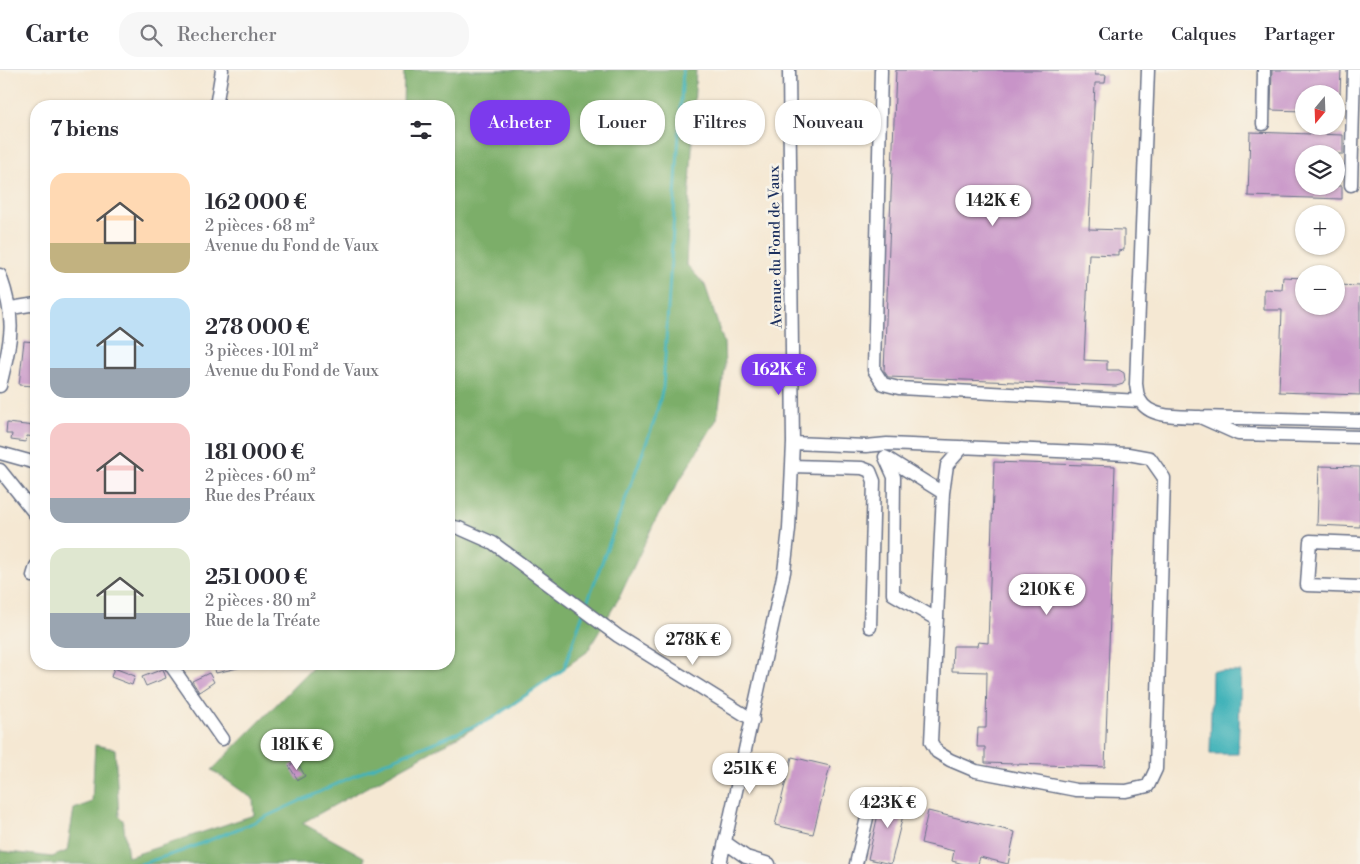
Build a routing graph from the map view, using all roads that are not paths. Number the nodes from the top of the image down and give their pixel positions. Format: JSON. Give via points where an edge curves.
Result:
{"nodes":[{"id":1,"x":222,"y":70,"type":"edge"},
{"id":2,"x":789,"y":70,"type":"edge"},
{"id":3,"x":881,"y":70,"type":"edge"},
{"id":4,"x":1148,"y":70,"type":"edge"},
{"id":5,"x":1264,"y":70,"type":"edge"},
{"id":6,"x":1354,"y":70,"type":"edge"},
{"id":7,"x":217,"y":100,"type":"edge"},
{"id":8,"x":1262,"y":124,"type":"dead end"},
{"id":9,"x":1351,"y":186,"type":"dead end"},
{"id":10,"x":0,"y":276,"type":"edge"},
{"id":11,"x":30,"y":305,"type":"edge"},
{"id":12,"x":11,"y":308,"type":"junction"},
{"id":13,"x":6,"y":331,"type":"edge"},
{"id":14,"x":0,"y":386,"type":"edge"},
{"id":15,"x":1140,"y":400,"type":"junction"},
{"id":16,"x":1200,"y":418,"type":"junction"},
{"id":17,"x":1360,"y":421,"type":"edge"},
{"id":18,"x":1360,"y":438,"type":"edge"},
{"id":19,"x":793,"y":443,"type":"junction"},
{"id":20,"x":866,"y":446,"type":"junction"},
{"id":21,"x":963,"y":447,"type":"junction"},
{"id":22,"x":0,"y":453,"type":"edge"},
{"id":23,"x":887,"y":458,"type":"junction"},
{"id":24,"x":30,"y":461,"type":"edge"},
{"id":25,"x":792,"y":466,"type":"junction"},
{"id":26,"x":0,"y":470,"type":"edge"},
{"id":27,"x":943,"y":492,"type":"junction"},
{"id":28,"x":30,"y":508,"type":"edge"},
{"id":29,"x":455,"y":527,"type":"edge"},
{"id":30,"x":1360,"y":543,"type":"edge"},
{"id":31,"x":1360,"y":587,"type":"edge"},
{"id":32,"x":936,"y":619,"type":"junction"},
{"id":33,"x":870,"y":626,"type":"dead end"},
{"id":34,"x":174,"y":670,"type":"edge"},
{"id":35,"x":753,"y":720,"type":"junction"},
{"id":36,"x":222,"y":738,"type":"dead end"},
{"id":37,"x":871,"y":801,"type":"dead end"},
{"id":38,"x":726,"y":843,"type":"junction"},
{"id":39,"x":720,"y":864,"type":"edge"},
{"id":40,"x":766,"y":864,"type":"edge"},
{"id":41,"x":856,"y":864,"type":"edge"}],
"edges":[{"from":1,"to":7,"type":"street"},
{"from":2,"to":19,"type":"street","name":"Avenue du Fond de Vaux"},
{"from":3,"to":15,"type":"street","via":[[874,370],[884,384],[899,388]]},
{"from":4,"to":15,"type":"street","via":[[1136,384]]},
{"from":5,"to":8,"type":"street"},
{"from":6,"to":9,"type":"street"},
{"from":10,"to":12,"type":"street"},
{"from":11,"to":12,"type":"street"},
{"from":12,"to":13,"type":"street"},
{"from":13,"to":14,"type":"street"},
{"from":15,"to":16,"type":"street","via":[[1148,410]]},
{"from":16,"to":17,"type":"street"},
{"from":16,"to":18,"type":"street","via":[[1238,434]]},
{"from":19,"to":20,"type":"street"},
{"from":19,"to":25,"type":"street","name":"Avenue du Fond de Vaux"},
{"from":20,"to":21,"type":"street"},
{"from":20,"to":23,"type":"street"},
{"from":21,"to":27,"type":"street","via":[[947,465]]},
{"from":21,"to":32,"type":"street","via":[[1128,454],[1150,458],[1164,478],[1156,769],[1148,786],[1126,791],[1076,790],[976,771],[937,752],[931,742]]},
{"from":22,"to":24,"type":"street"},
{"from":23,"to":27,"type":"street"},
{"from":23,"to":32,"type":"street","via":[[894,477],[893,594]]},
{"from":25,"to":33,"type":"street","via":[[870,471],[874,481]]},
{"from":25,"to":35,"type":"street","name":"Avenue du Fond de Vaux","via":[[784,572]]},
{"from":26,"to":28,"type":"street"},
{"from":27,"to":32,"type":"street"},
{"from":29,"to":35,"type":"street","via":[[493,543],[618,636]]},
{"from":30,"to":31,"type":"street","via":[[1310,541],[1307,585]]},
{"from":34,"to":36,"type":"street"},
{"from":35,"to":38,"type":"street","name":"Avenue du Fond de Vaux"},
{"from":37,"to":41,"type":"street"},
{"from":38,"to":39,"type":"street","name":"Avenue du Fond de Vaux"},
{"from":38,"to":40,"type":"street","via":[[746,857]]}]}
